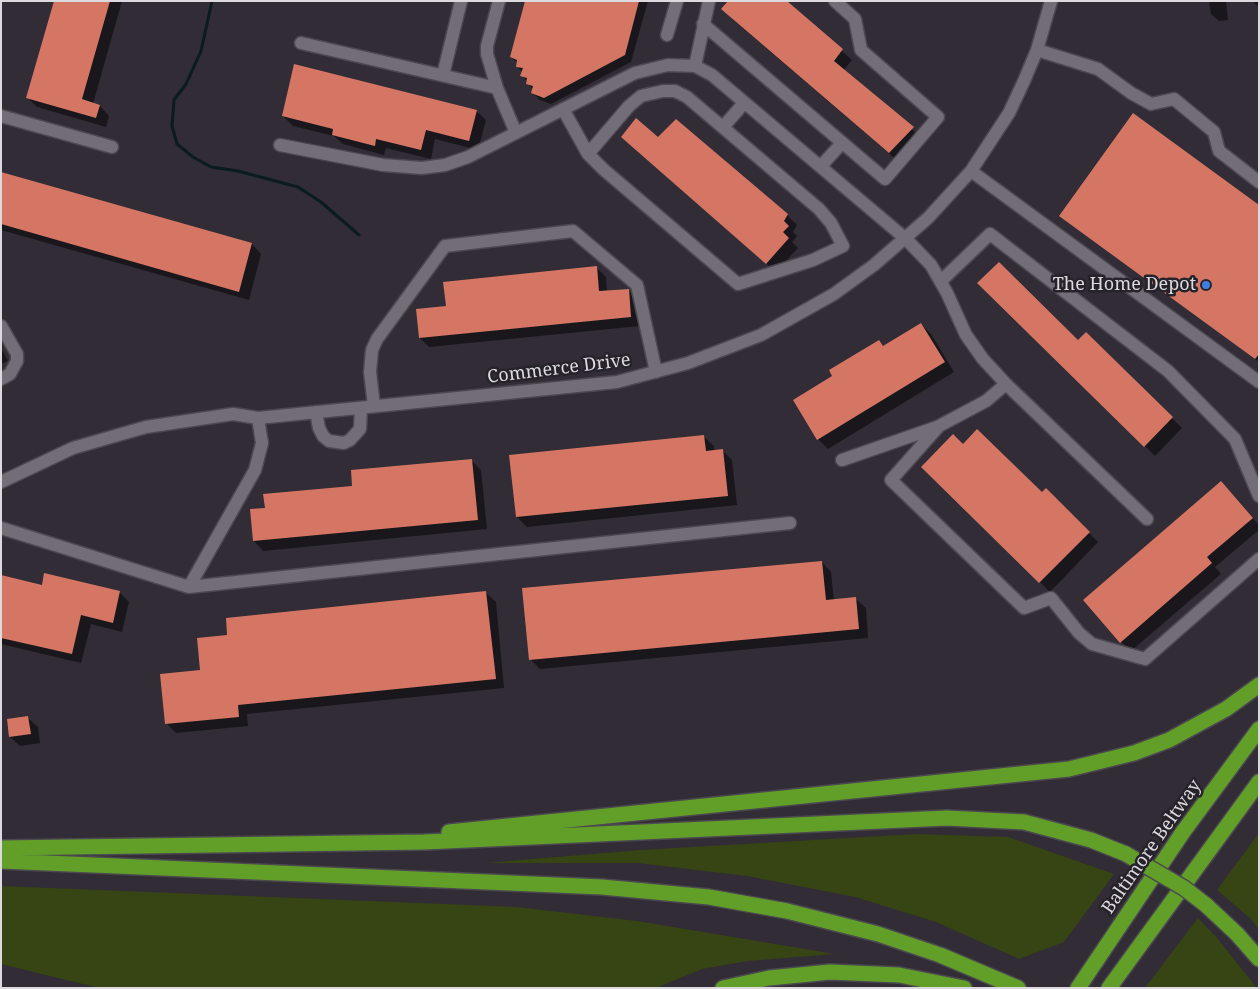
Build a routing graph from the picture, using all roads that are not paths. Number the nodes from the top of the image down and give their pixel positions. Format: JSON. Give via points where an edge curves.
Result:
{"nodes":[{"id":1,"x":461,"y":1,"type":"edge"},
{"id":2,"x":499,"y":1,"type":"edge"},
{"id":3,"x":677,"y":1,"type":"edge"},
{"id":4,"x":709,"y":1,"type":"edge"},
{"id":5,"x":834,"y":1,"type":"edge"},
{"id":6,"x":1051,"y":1,"type":"edge"},
{"id":7,"x":703,"y":24,"type":"junction"},
{"id":8,"x":668,"y":35,"type":"dead end"},
{"id":9,"x":301,"y":43,"type":"dead end"},
{"id":10,"x":1037,"y":50,"type":"junction"},
{"id":11,"x":694,"y":66,"type":"junction"},
{"id":12,"x":443,"y":75,"type":"junction"},
{"id":13,"x":498,"y":88,"type":"junction"},
{"id":14,"x":744,"y":103,"type":"junction"},
{"id":15,"x":563,"y":109,"type":"junction"},
{"id":16,"x":1,"y":116,"type":"edge"},
{"id":17,"x":724,"y":126,"type":"junction"},
{"id":18,"x":516,"y":133,"type":"junction"},
{"id":19,"x":842,"y":143,"type":"junction"},
{"id":20,"x":280,"y":145,"type":"dead end"},
{"id":21,"x":112,"y":147,"type":"dead end"},
{"id":22,"x":588,"y":154,"type":"junction"},
{"id":23,"x":821,"y":166,"type":"junction"},
{"id":24,"x":971,"y":170,"type":"junction"},
{"id":25,"x":1259,"y":182,"type":"edge"},
{"id":26,"x":906,"y":238,"type":"junction"},
{"id":27,"x":941,"y":281,"type":"junction"},
{"id":28,"x":1,"y":326,"type":"edge"},
{"id":29,"x":656,"y":372,"type":"junction"},
{"id":30,"x":1,"y":378,"type":"edge"},
{"id":31,"x":1259,"y":382,"type":"edge"},
{"id":32,"x":1006,"y":384,"type":"junction"},
{"id":33,"x":374,"y":406,"type":"junction"},
{"id":34,"x":361,"y":408,"type":"junction"},
{"id":35,"x":316,"y":412,"type":"junction"},
{"id":36,"x":258,"y":418,"type":"junction"},
{"id":37,"x":939,"y":426,"type":"junction"},
{"id":38,"x":842,"y":460,"type":"dead end"},
{"id":39,"x":1,"y":482,"type":"edge"},
{"id":40,"x":1259,"y":496,"type":"edge"},
{"id":41,"x":1147,"y":519,"type":"dead end"},
{"id":42,"x":790,"y":523,"type":"dead end"},
{"id":43,"x":1,"y":528,"type":"edge"},
{"id":44,"x":1259,"y":559,"type":"edge"},
{"id":45,"x":190,"y":586,"type":"junction"},
{"id":46,"x":1259,"y":685,"type":"edge"},
{"id":47,"x":1259,"y":730,"type":"edge"},
{"id":48,"x":1259,"y":782,"type":"edge"},
{"id":49,"x":282,"y":844,"type":"junction"},
{"id":50,"x":1,"y":848,"type":"edge"},
{"id":51,"x":1,"y":861,"type":"edge"},
{"id":52,"x":1259,"y":959,"type":"edge"},
{"id":53,"x":723,"y":988,"type":"edge"},
{"id":54,"x":964,"y":988,"type":"edge"},
{"id":55,"x":1018,"y":988,"type":"edge"},
{"id":56,"x":1078,"y":988,"type":"edge"},
{"id":57,"x":1109,"y":988,"type":"edge"}],
"edges":[{"from":1,"to":12,"type":"street"},
{"from":2,"to":13,"type":"street","via":[[487,46],[488,62]]},
{"from":3,"to":8,"type":"street"},
{"from":4,"to":7,"type":"street"},
{"from":5,"to":19,"type":"street","via":[[855,20],[861,50],[938,117],[885,179]]},
{"from":6,"to":10,"type":"street","name":"Commerce Drive"},
{"from":7,"to":11,"type":"street"},
{"from":7,"to":19,"type":"street"},
{"from":9,"to":12,"type":"street"},
{"from":10,"to":24,"type":"street","name":"Commerce Drive","via":[[1009,114]]},
{"from":10,"to":25,"type":"street","via":[[1098,69],[1151,104],[1174,99],[1214,132],[1218,151]]},
{"from":11,"to":14,"type":"street","via":[[712,75]]},
{"from":11,"to":15,"type":"street","via":[[683,64],[653,68],[616,81]]},
{"from":12,"to":13,"type":"street"},
{"from":13,"to":18,"type":"street"},
{"from":14,"to":17,"type":"street"},
{"from":14,"to":23,"type":"street"},
{"from":15,"to":18,"type":"street"},
{"from":15,"to":22,"type":"street"},
{"from":16,"to":21,"type":"street"},
{"from":17,"to":22,"type":"street","via":[[687,97],[675,92],[651,92],[629,106]]},
{"from":17,"to":22,"type":"street","via":[[819,209],[831,222],[843,246],[813,260],[738,284]]},
{"from":18,"to":20,"type":"street","via":[[468,157],[422,168],[383,165]]},
{"from":19,"to":23,"type":"street"},
{"from":23,"to":26,"type":"street"},
{"from":24,"to":26,"type":"street","name":"Commerce Drive"},
{"from":24,"to":31,"type":"street"},
{"from":26,"to":27,"type":"street"},
{"from":26,"to":29,"type":"street","name":"Commerce Drive","via":[[874,265],[798,316],[724,351]]},
{"from":27,"to":32,"type":"street","via":[[966,335]]},
{"from":27,"to":40,"type":"street","via":[[990,234],[1168,371],[1235,439]]},
{"from":28,"to":30,"type":"street","via":[[17,354],[10,374]]},
{"from":29,"to":33,"type":"street","name":"Commerce Drive","via":[[582,387]]},
{"from":29,"to":33,"type":"street","via":[[637,285],[573,231],[445,246],[372,350],[370,372]]},
{"from":32,"to":37,"type":"street","via":[[986,401]]},
{"from":32,"to":41,"type":"street"},
{"from":33,"to":34,"type":"street","name":"Commerce Drive"},
{"from":34,"to":35,"type":"street","name":"Commerce Drive"},
{"from":34,"to":35,"type":"street","via":[[360,428],[344,443],[329,441],[323,436]]},
{"from":35,"to":36,"type":"street","name":"Commerce Drive"},
{"from":36,"to":39,"type":"street","name":"Commerce Drive","via":[[233,414],[108,436],[73,448]]},
{"from":36,"to":45,"type":"street","via":[[262,443],[255,470]]},
{"from":37,"to":38,"type":"street"},
{"from":37,"to":44,"type":"street","via":[[891,480],[1024,608],[1051,598],[1092,644],[1145,659]]},
{"from":42,"to":45,"type":"street"},
{"from":43,"to":45,"type":"street"},
{"from":46,"to":49,"type":"highway","via":[[1226,709],[1169,740],[1134,753],[1069,769],[424,834]]},
{"from":47,"to":56,"type":"highway","name":"Baltimore Beltway","via":[[1183,832]]},
{"from":48,"to":57,"type":"highway"},
{"from":49,"to":50,"type":"highway"},
{"from":49,"to":52,"type":"highway","bridge":true,"via":[[434,842],[947,818],[1024,822],[1091,840],[1126,854],[1184,888],[1206,905]]},
{"from":51,"to":55,"type":"highway","via":[[602,888],[709,897],[787,911],[886,937],[940,955]]},
{"from":53,"to":54,"type":"highway","via":[[768,978],[837,972],[899,976]]}]}
